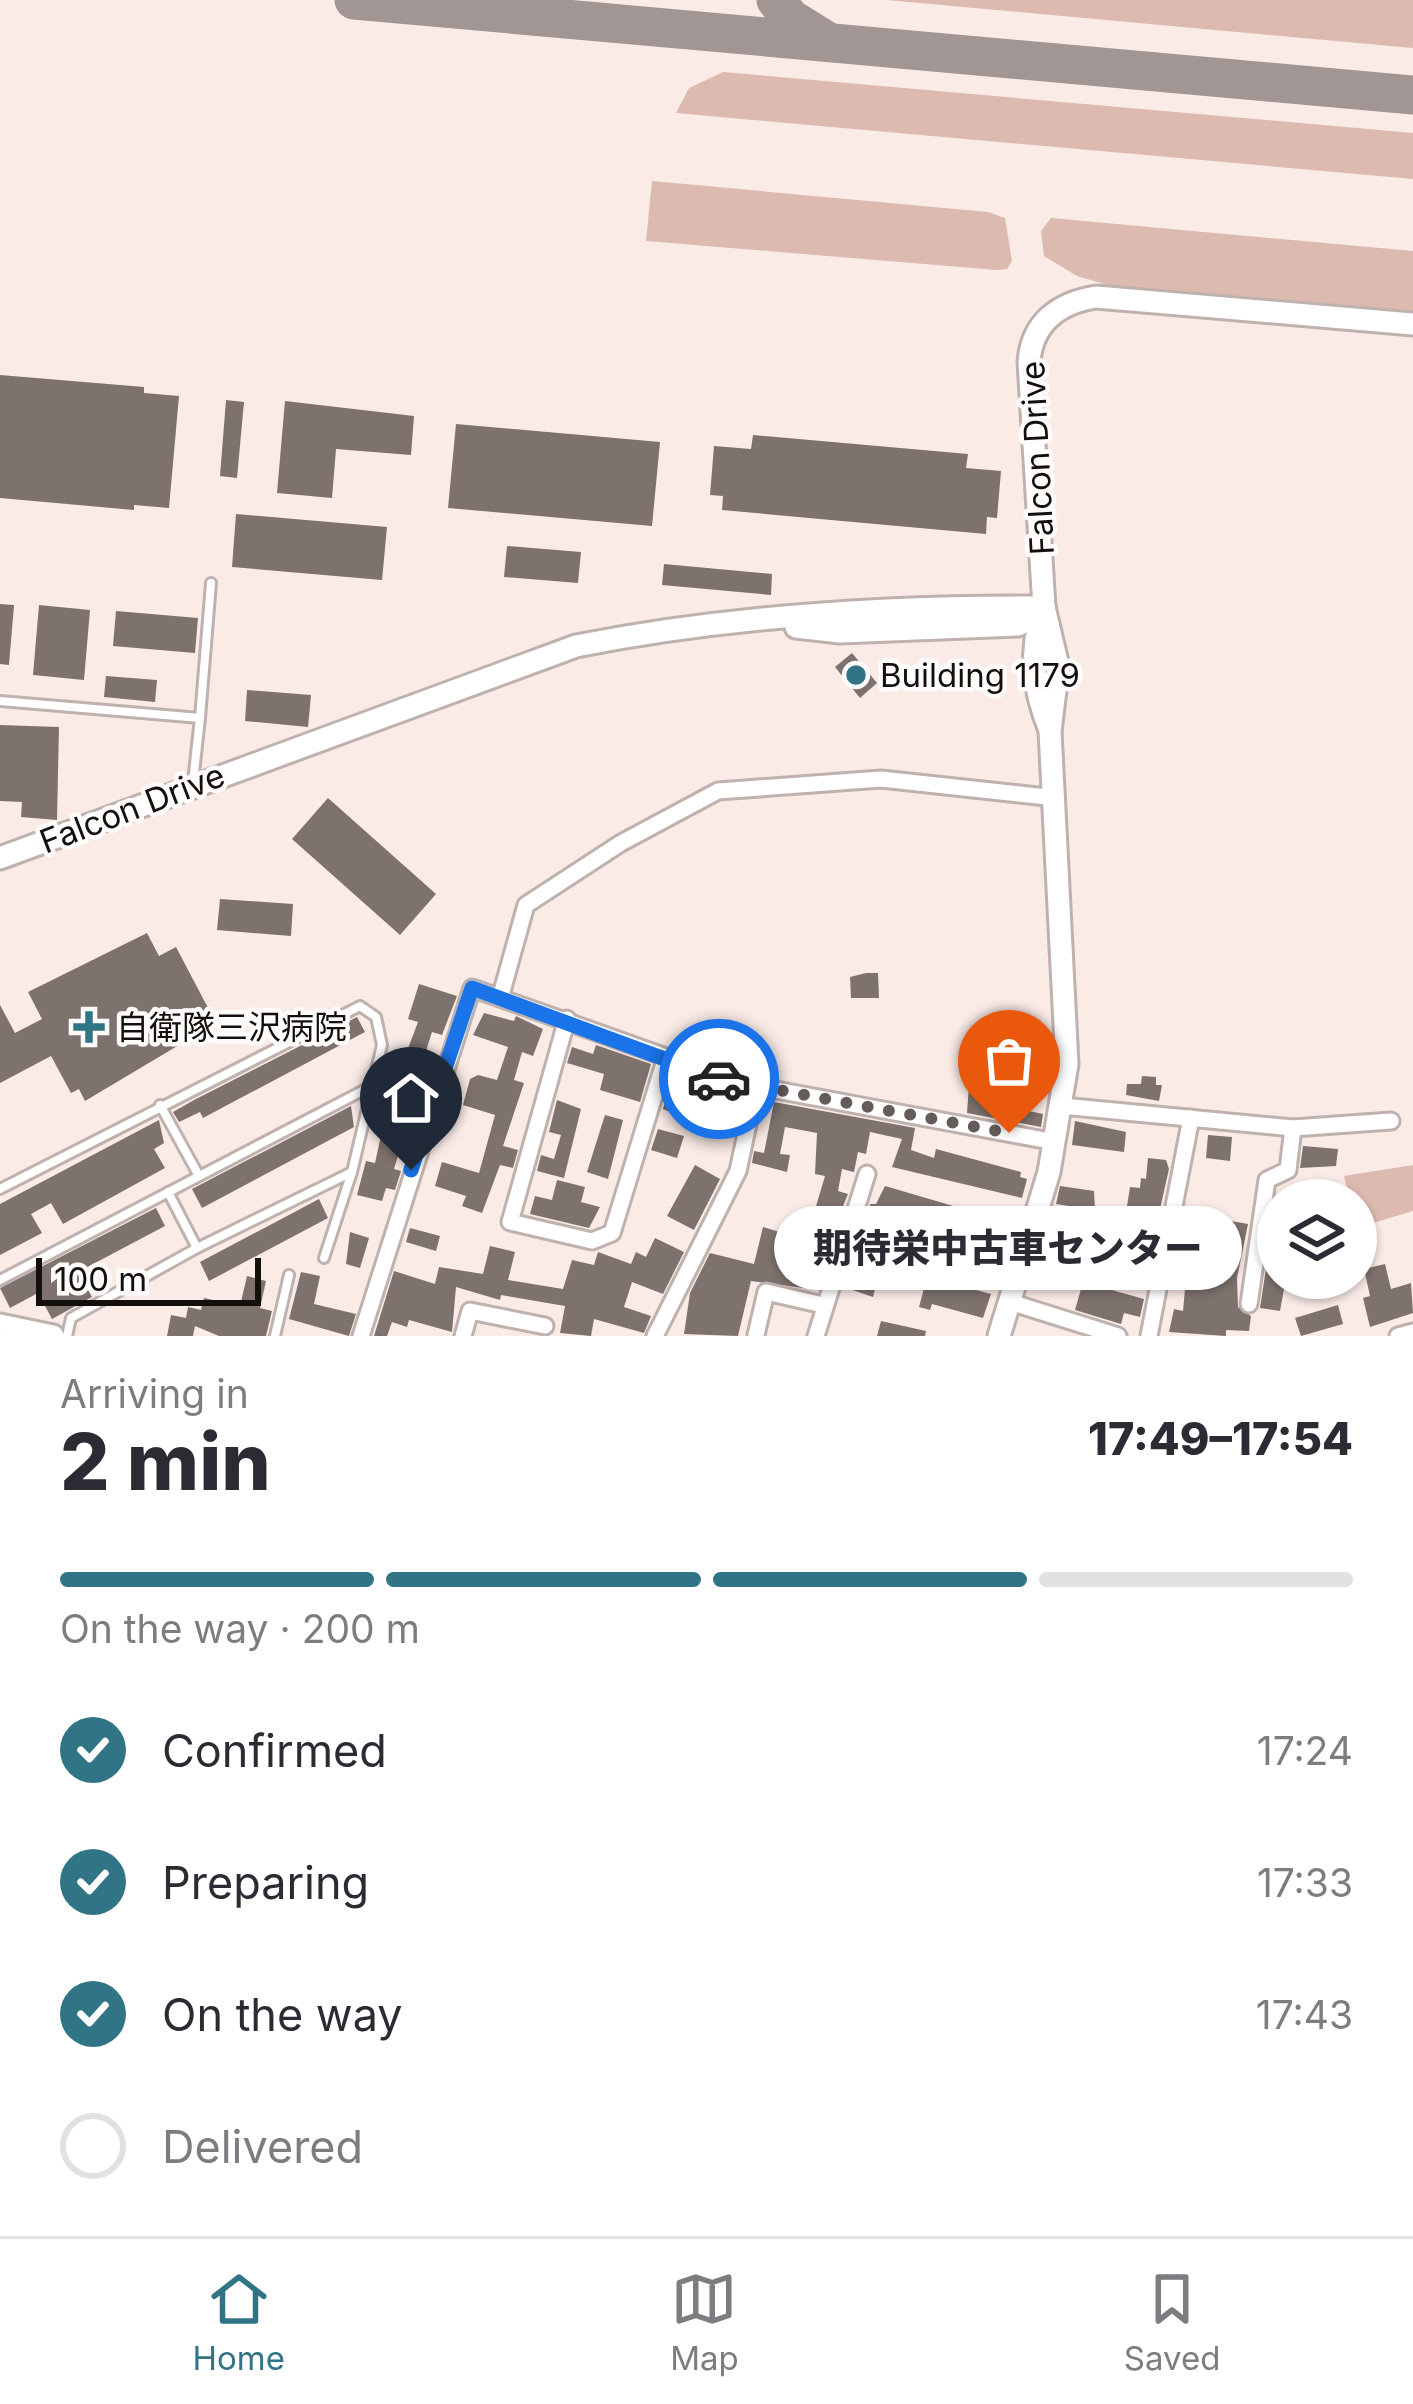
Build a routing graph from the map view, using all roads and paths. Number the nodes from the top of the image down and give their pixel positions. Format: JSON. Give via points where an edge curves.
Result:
{"nodes":[{"id":1,"x":1413,"y":324,"type":"edge"},
{"id":2,"x":211,"y":583,"type":"dead end"},
{"id":3,"x":1044,"y":607,"type":"junction"},
{"id":4,"x":747,"y":622,"type":"junction"},
{"id":5,"x":1004,"y":626,"type":"junction"},
{"id":6,"x":1033,"y":649,"type":"junction"},
{"id":7,"x":0,"y":701,"type":"edge"},
{"id":8,"x":200,"y":718,"type":"junction"},
{"id":9,"x":1050,"y":730,"type":"junction"},
{"id":10,"x":192,"y":784,"type":"junction"},
{"id":11,"x":1056,"y":798,"type":"junction"},
{"id":12,"x":0,"y":857,"type":"edge"},
{"id":13,"x":501,"y":995,"type":"junction"},
{"id":14,"x":567,"y":1019,"type":"junction"},
{"id":15,"x":666,"y":1057,"type":"junction"},
{"id":16,"x":757,"y":1087,"type":"junction"},
{"id":17,"x":367,"y":1088,"type":"junction"},
{"id":18,"x":160,"y":1105,"type":"junction"},
{"id":19,"x":1062,"y":1106,"type":"junction"},
{"id":20,"x":1191,"y":1118,"type":"junction"},
{"id":21,"x":1391,"y":1121,"type":"dead end"},
{"id":22,"x":1293,"y":1128,"type":"junction"},
{"id":23,"x":1055,"y":1142,"type":"junction"},
{"id":24,"x":352,"y":1172,"type":"junction"},
{"id":25,"x":867,"y":1174,"type":"dead end"},
{"id":26,"x":199,"y":1176,"type":"junction"},
{"id":27,"x":0,"y":1189,"type":"edge"},
{"id":28,"x":167,"y":1192,"type":"junction"},
{"id":29,"x":848,"y":1232,"type":"junction"},
{"id":30,"x":196,"y":1248,"type":"junction"},
{"id":31,"x":324,"y":1258,"type":"dead end"},
{"id":32,"x":289,"y":1274,"type":"dead end"},
{"id":33,"x":1018,"y":1277,"type":"junction"},
{"id":34,"x":0,"y":1280,"type":"edge"},
{"id":35,"x":1010,"y":1302,"type":"junction"},
{"id":36,"x":1249,"y":1304,"type":"dead end"},
{"id":37,"x":823,"y":1305,"type":"junction"},
{"id":38,"x":0,"y":1325,"type":"edge"},
{"id":39,"x":545,"y":1326,"type":"dead end"},
{"id":40,"x":1413,"y":1332,"type":"edge"},
{"id":41,"x":756,"y":1335,"type":"edge"},
{"id":42,"x":53,"y":1336,"type":"edge"},
{"id":43,"x":67,"y":1336,"type":"edge"},
{"id":44,"x":275,"y":1336,"type":"edge"},
{"id":45,"x":361,"y":1336,"type":"edge"},
{"id":46,"x":464,"y":1336,"type":"edge"},
{"id":47,"x":655,"y":1336,"type":"edge"},
{"id":48,"x":816,"y":1336,"type":"edge"},
{"id":49,"x":999,"y":1336,"type":"edge"},
{"id":50,"x":1118,"y":1336,"type":"edge"},
{"id":51,"x":1149,"y":1336,"type":"edge"},
{"id":52,"x":1398,"y":1336,"type":"edge"}],
"edges":[{"from":1,"to":3,"type":"street","name":"Falcon Drive","via":[[1096,297],[1048,316],[1028,362]]},
{"from":2,"to":8,"type":"lane"},
{"from":3,"to":4,"type":"street","name":"Falcon Drive"},
{"from":3,"to":5,"type":"street"},
{"from":3,"to":6,"type":"street"},
{"from":3,"to":9,"type":"street","via":[[1058,666]]},
{"from":4,"to":5,"type":"street","name":"Falcon Drive","via":[[840,632]]},
{"from":4,"to":10,"type":"street","name":"Falcon Drive","via":[[576,646]]},
{"from":5,"to":6,"type":"street"},
{"from":6,"to":9,"type":"street"},
{"from":7,"to":8,"type":"lane"},
{"from":8,"to":10,"type":"lane"},
{"from":9,"to":11,"type":"street"},
{"from":10,"to":12,"type":"street","name":"Falcon Drive"},
{"from":11,"to":13,"type":"street","via":[[881,778],[718,791],[526,905]]},
{"from":11,"to":19,"type":"street","via":[[1068,1016]]},
{"from":13,"to":14,"type":"street"},
{"from":13,"to":45,"type":"street","via":[[472,988]]},
{"from":14,"to":15,"type":"street"},
{"from":14,"to":15,"type":"street","via":[[510,1222],[592,1241],[612,1233]]},
{"from":15,"to":16,"type":"street","via":[[701,1076]]},
{"from":16,"to":23,"type":"street"},
{"from":16,"to":47,"type":"street","via":[[738,1172]]},
{"from":17,"to":18,"type":"lane","via":[[382,1045],[380,1026],[360,1006]]},
{"from":17,"to":24,"type":"lane"},
{"from":17,"to":26,"type":"lane"},
{"from":18,"to":26,"type":"lane"},
{"from":18,"to":27,"type":"lane"},
{"from":19,"to":20,"type":"street"},
{"from":19,"to":23,"type":"street"},
{"from":20,"to":22,"type":"street"},
{"from":20,"to":51,"type":"street"},
{"from":21,"to":22,"type":"street"},
{"from":22,"to":36,"type":"street","via":[[1288,1170],[1267,1180]]},
{"from":23,"to":33,"type":"street"},
{"from":24,"to":30,"type":"lane"},
{"from":24,"to":31,"type":"lane"},
{"from":25,"to":29,"type":"street"},
{"from":26,"to":28,"type":"lane"},
{"from":28,"to":30,"type":"lane"},
{"from":28,"to":34,"type":"lane"},
{"from":29,"to":33,"type":"lane"},
{"from":29,"to":37,"type":"street"},
{"from":30,"to":43,"type":"lane","via":[[71,1318]]},
{"from":32,"to":44,"type":"lane"},
{"from":33,"to":35,"type":"street"},
{"from":35,"to":49,"type":"street"},
{"from":35,"to":50,"type":"street"},
{"from":37,"to":41,"type":"street","via":[[766,1292]]},
{"from":37,"to":48,"type":"street"},
{"from":38,"to":42,"type":"street"},
{"from":39,"to":46,"type":"street","via":[[470,1311]]},
{"from":40,"to":52,"type":"street"}]}
